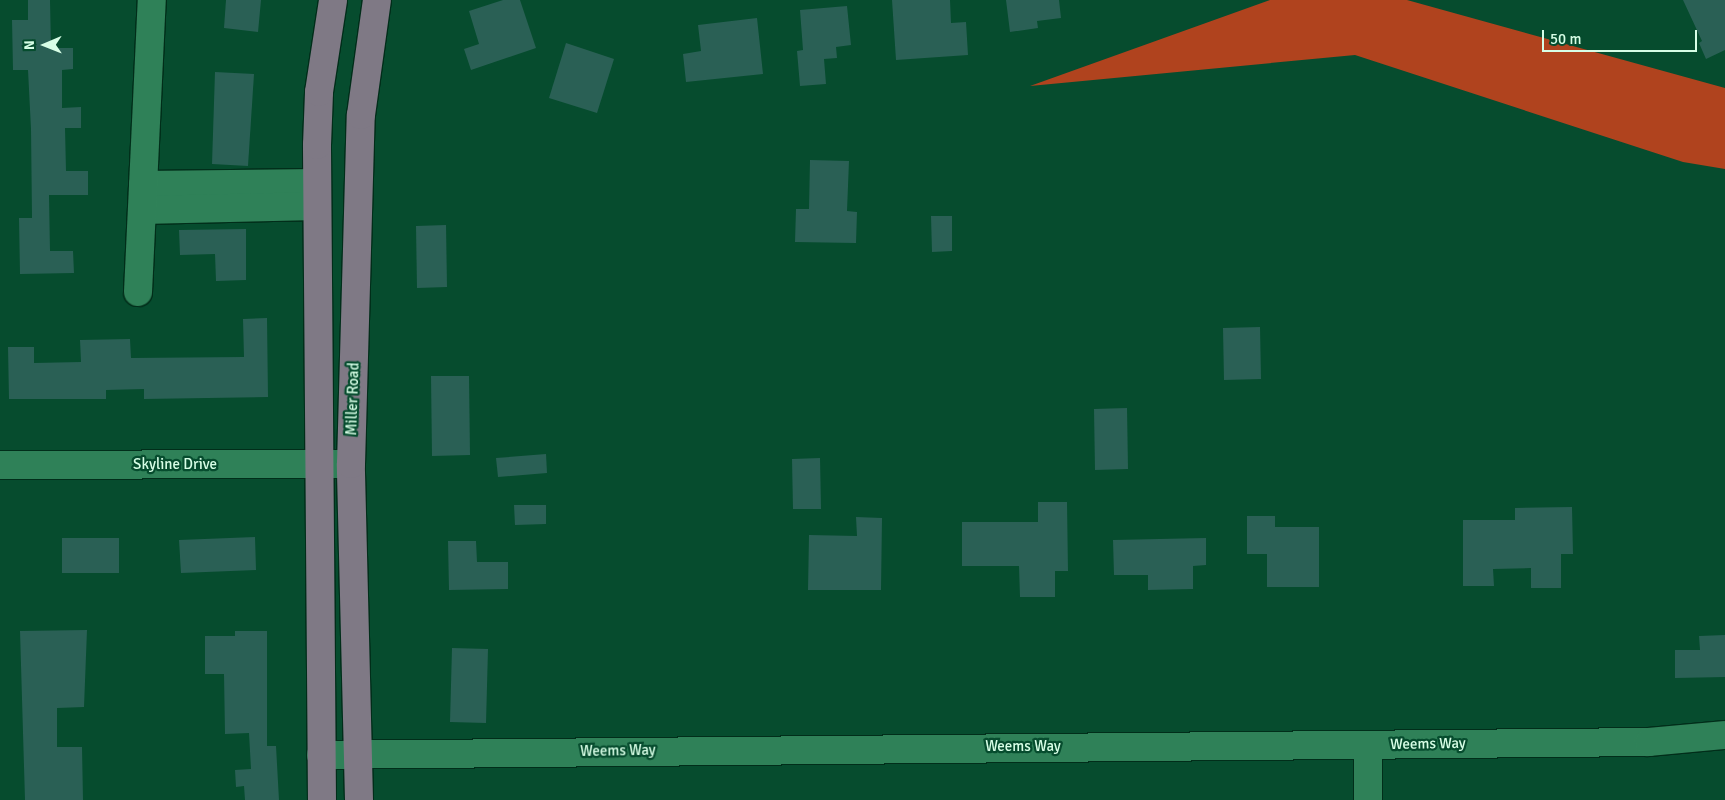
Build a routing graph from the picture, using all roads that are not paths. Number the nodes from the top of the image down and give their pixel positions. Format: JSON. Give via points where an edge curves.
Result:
{"nodes":[{"id":1,"x":152,"y":0,"type":"edge"},
{"id":2,"x":333,"y":0,"type":"edge"},
{"id":3,"x":377,"y":0,"type":"edge"},
{"id":4,"x":317,"y":194,"type":"junction"},
{"id":5,"x":143,"y":197,"type":"junction"},
{"id":6,"x":138,"y":292,"type":"dead end"},
{"id":7,"x":319,"y":464,"type":"junction"},
{"id":8,"x":351,"y":464,"type":"junction"},
{"id":9,"x":0,"y":465,"type":"edge"},
{"id":10,"x":1725,"y":735,"type":"edge"},
{"id":11,"x":1368,"y":745,"type":"junction"},
{"id":12,"x":321,"y":755,"type":"junction"},
{"id":13,"x":358,"y":755,"type":"junction"},
{"id":14,"x":322,"y":800,"type":"edge"},
{"id":15,"x":359,"y":800,"type":"edge"},
{"id":16,"x":1368,"y":800,"type":"edge"}],
"edges":[{"from":1,"to":5,"type":"street"},
{"from":2,"to":4,"type":"main road","via":[[319,92]]},
{"from":3,"to":8,"type":"main road","name":"Miller Road","via":[[361,115]]},
{"from":4,"to":5,"type":"street"},
{"from":4,"to":7,"type":"main road"},
{"from":5,"to":6,"type":"street"},
{"from":7,"to":8,"type":"street","name":"Skyline Drive"},
{"from":7,"to":9,"type":"street","name":"Skyline Drive"},
{"from":7,"to":12,"type":"main road"},
{"from":8,"to":13,"type":"main road","name":"Miller Road"},
{"from":10,"to":11,"type":"street","name":"Weems Way","via":[[1649,742]]},
{"from":11,"to":13,"type":"street","name":"Weems Way"},
{"from":11,"to":16,"type":"street"},
{"from":12,"to":13,"type":"street","name":"Weems Way"},
{"from":12,"to":14,"type":"main road"},
{"from":13,"to":15,"type":"main road","name":"Miller Road"}]}
